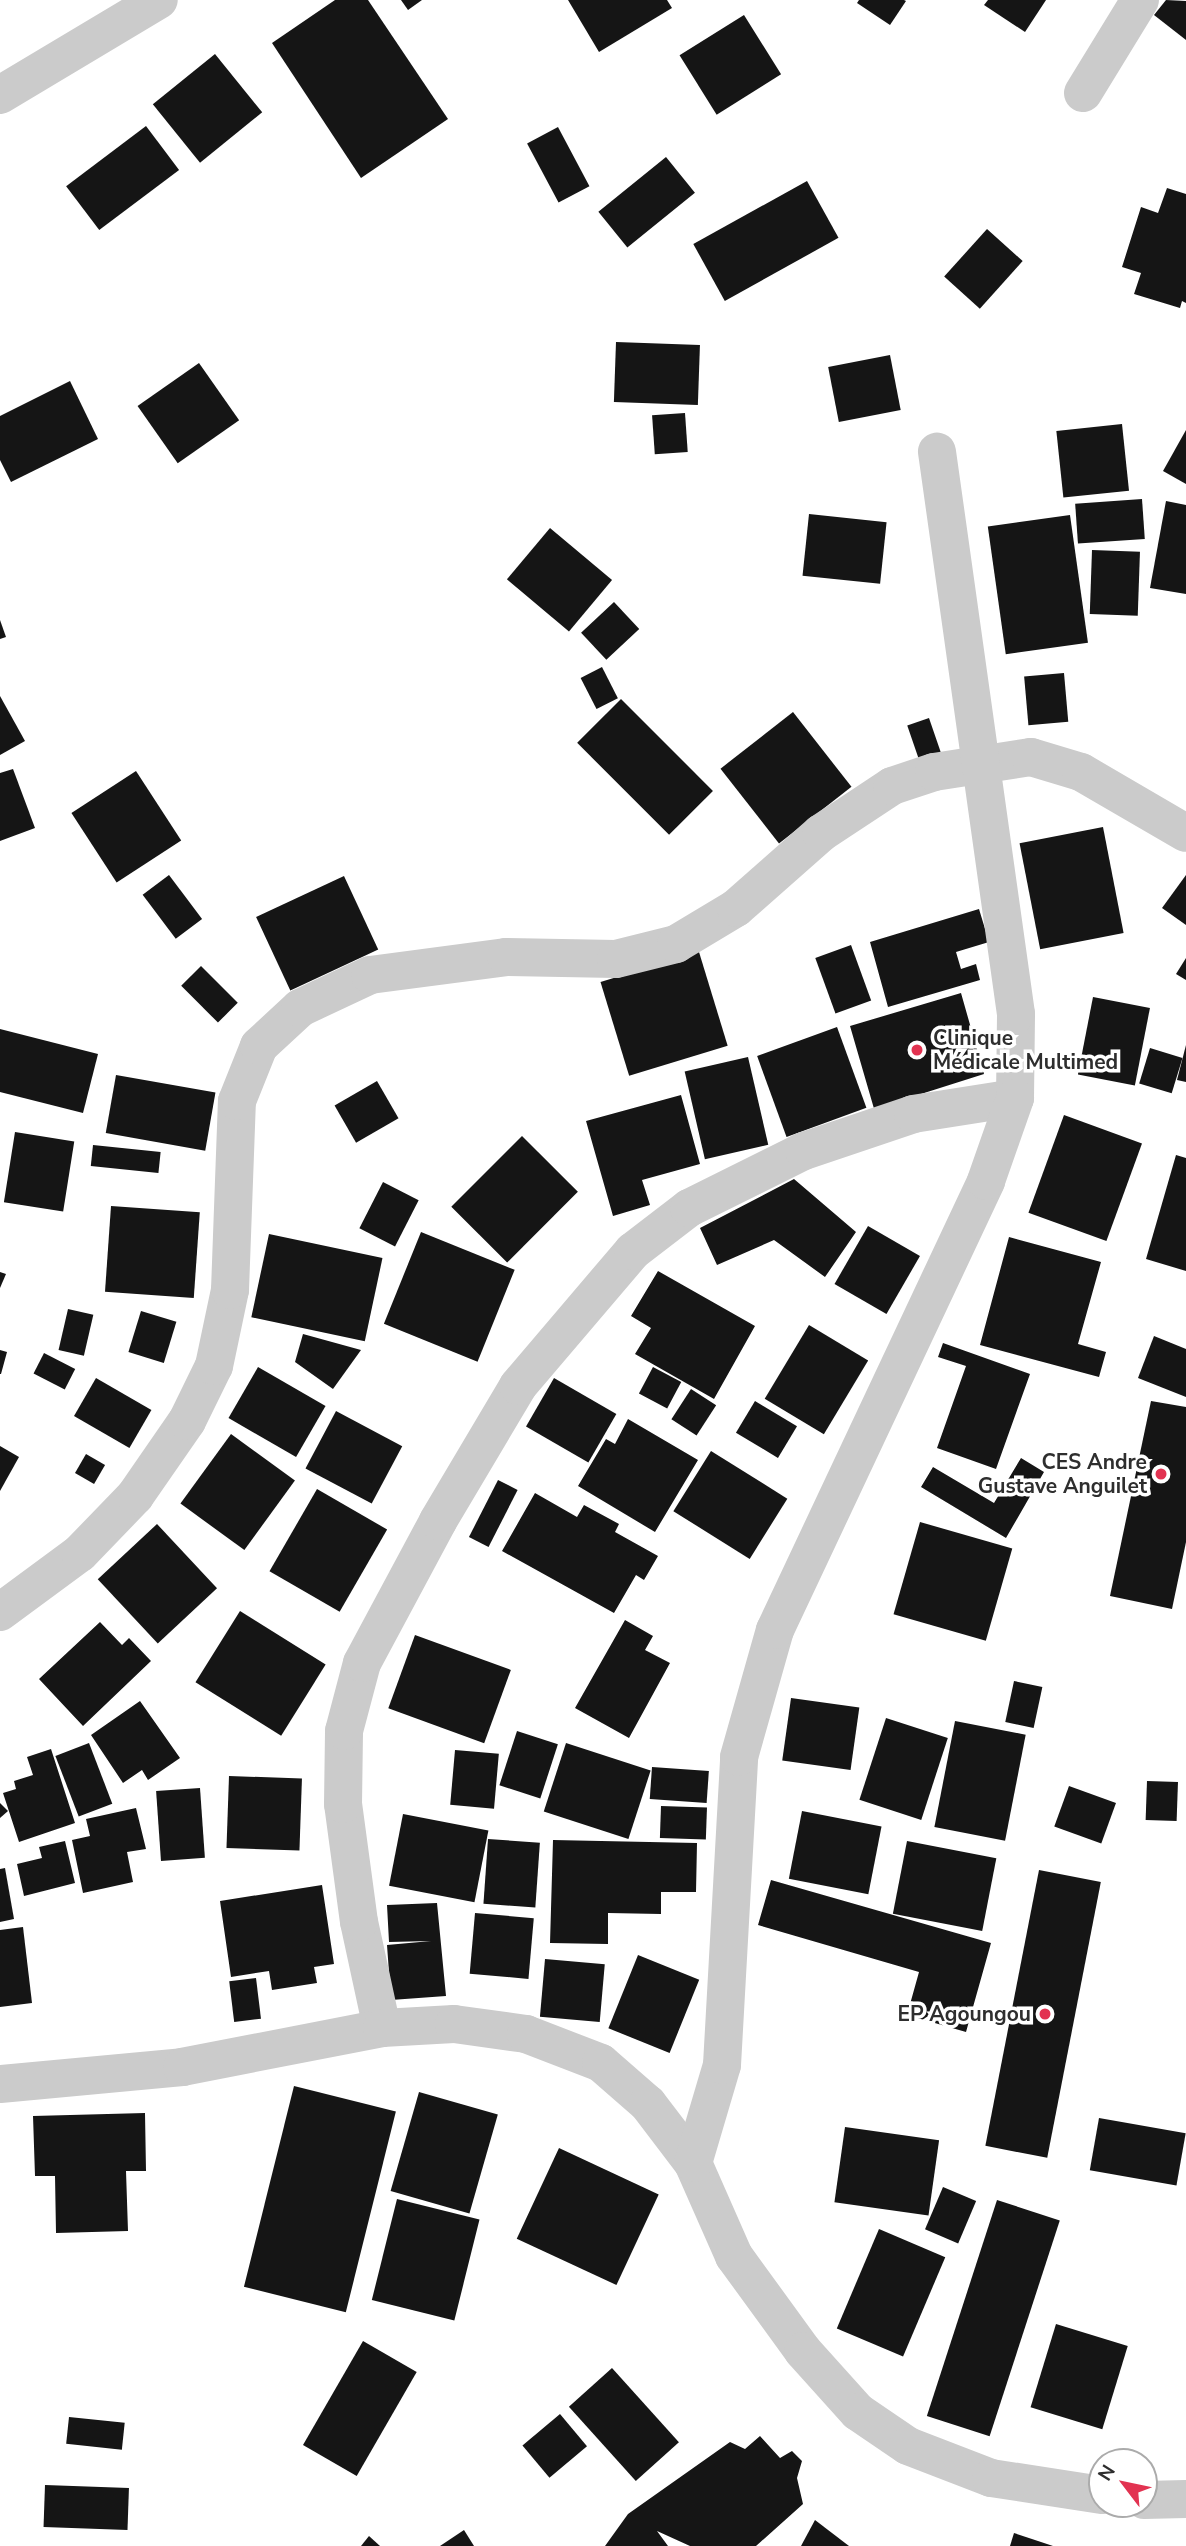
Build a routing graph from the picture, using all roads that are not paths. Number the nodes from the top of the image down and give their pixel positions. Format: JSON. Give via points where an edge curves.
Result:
{"nodes":[{"id":1,"x":159,"y":0,"type":"edge"},
{"id":2,"x":1140,"y":0,"type":"edge"},
{"id":3,"x":1083,"y":93,"type":"dead end"},
{"id":4,"x":0,"y":95,"type":"edge"},
{"id":5,"x":937,"y":452,"type":"dead end"},
{"id":6,"x":980,"y":764,"type":"junction"},
{"id":7,"x":1186,"y":833,"type":"edge"},
{"id":8,"x":1014,"y":1098,"type":"junction"},
{"id":9,"x":0,"y":1612,"type":"edge"},
{"id":10,"x":382,"y":2028,"type":"junction"},
{"id":11,"x":0,"y":2084,"type":"edge"},
{"id":12,"x":694,"y":2163,"type":"junction"},
{"id":13,"x":1088,"y":2494,"type":"edge"},
{"id":14,"x":1186,"y":2499,"type":"edge"},
{"id":15,"x":1158,"y":2500,"type":"edge"}],
"edges":[{"from":1,"to":4,"type":"street"},
{"from":2,"to":3,"type":"street"},
{"from":5,"to":6,"type":"street"},
{"from":6,"to":7,"type":"street","via":[[1031,757],[1081,772]]},
{"from":6,"to":8,"type":"street","via":[[1016,1014]]},
{"from":6,"to":9,"type":"street","via":[[892,786],[821,833],[736,908],[676,944],[616,959],[506,957],[370,975],[300,1008],[259,1046],[237,1101],[230,1290],[214,1366],[187,1421],[135,1496],[80,1553]]},
{"from":8,"to":10,"type":"street","via":[[913,1114],[804,1150],[689,1208],[633,1251],[518,1386],[362,1662],[344,1731],[343,1804],[359,1922]]},
{"from":8,"to":12,"type":"street","via":[[986,1181],[775,1630],[739,1757],[722,2065]]},
{"from":10,"to":11,"type":"street","via":[[182,2067]]},
{"from":10,"to":12,"type":"street","via":[[454,2024],[526,2034],[601,2063],[648,2104]]},
{"from":12,"to":13,"type":"street","via":[[734,2256],[803,2351],[858,2412],[908,2446],[991,2478]]},
{"from":14,"to":15,"type":"street"}]}
